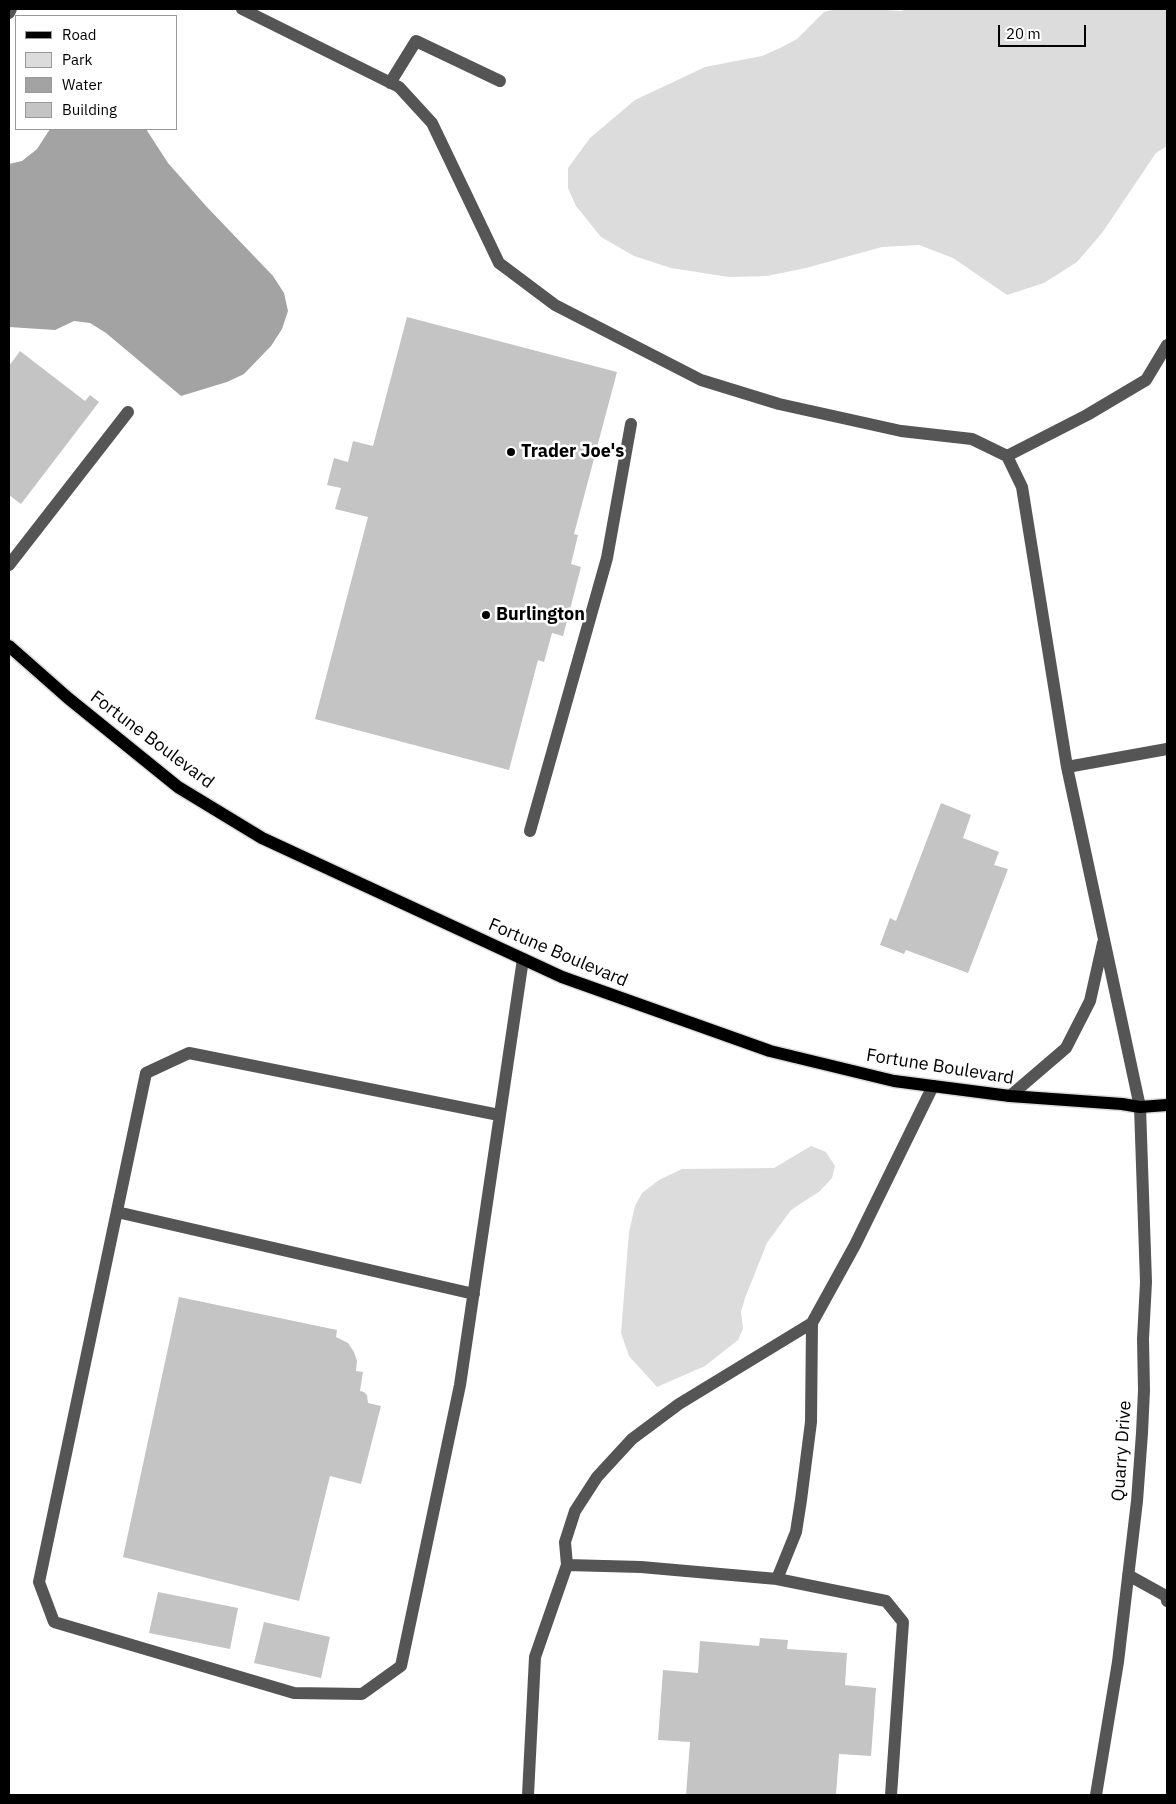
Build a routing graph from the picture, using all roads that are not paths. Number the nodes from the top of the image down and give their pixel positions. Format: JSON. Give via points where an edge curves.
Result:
{"nodes":[{"id":1,"x":11,"y":9,"type":"edge"},
{"id":2,"x":242,"y":9,"type":"edge"},
{"id":3,"x":9,"y":14,"type":"edge"},
{"id":4,"x":500,"y":81,"type":"dead end"},
{"id":5,"x":390,"y":84,"type":"junction"},
{"id":6,"x":1167,"y":345,"type":"edge"},
{"id":7,"x":128,"y":412,"type":"dead end"},
{"id":8,"x":631,"y":424,"type":"dead end"},
{"id":9,"x":1007,"y":456,"type":"junction"},
{"id":10,"x":9,"y":565,"type":"edge"},
{"id":11,"x":9,"y":646,"type":"edge"},
{"id":12,"x":1167,"y":749,"type":"edge"},
{"id":13,"x":1067,"y":767,"type":"junction"},
{"id":14,"x":530,"y":831,"type":"dead end"},
{"id":15,"x":1104,"y":938,"type":"junction"},
{"id":16,"x":523,"y":959,"type":"junction"},
{"id":17,"x":933,"y":1086,"type":"junction"},
{"id":18,"x":1010,"y":1096,"type":"junction"},
{"id":19,"x":1167,"y":1105,"type":"edge"},
{"id":20,"x":1140,"y":1107,"type":"junction"},
{"id":21,"x":499,"y":1115,"type":"junction"},
{"id":22,"x":117,"y":1212,"type":"junction"},
{"id":23,"x":474,"y":1294,"type":"junction"},
{"id":24,"x":812,"y":1323,"type":"junction"},
{"id":25,"x":567,"y":1565,"type":"junction"},
{"id":26,"x":1128,"y":1575,"type":"junction"},
{"id":27,"x":777,"y":1579,"type":"junction"},
{"id":28,"x":1167,"y":1601,"type":"edge"},
{"id":29,"x":528,"y":1795,"type":"edge"},
{"id":30,"x":890,"y":1795,"type":"edge"},
{"id":31,"x":1096,"y":1795,"type":"edge"}],
"edges":[{"from":1,"to":3,"type":"street"},
{"from":2,"to":5,"type":"street"},
{"from":4,"to":5,"type":"street","via":[[416,41]]},
{"from":5,"to":9,"type":"street","via":[[399,87],[432,122],[499,263],[555,305],[701,380],[779,404],[902,431],[972,439]]},
{"from":6,"to":9,"type":"street","via":[[1146,380],[1088,415]]},
{"from":7,"to":10,"type":"street"},
{"from":8,"to":14,"type":"street","via":[[607,558]]},
{"from":9,"to":13,"type":"street","name":"Quarry Drive","via":[[1022,487]]},
{"from":11,"to":16,"type":"main road","name":"Fortune Boulevard","via":[[68,698],[186,792],[262,838]]},
{"from":12,"to":13,"type":"street"},
{"from":13,"to":15,"type":"street","name":"Quarry Drive"},
{"from":15,"to":18,"type":"street","via":[[1090,1001],[1066,1048]]},
{"from":15,"to":20,"type":"street","name":"Quarry Drive"},
{"from":16,"to":17,"type":"main road","name":"Fortune Boulevard","via":[[562,977],[770,1052],[894,1081]]},
{"from":16,"to":21,"type":"street"},
{"from":17,"to":18,"type":"main road","name":"Fortune Boulevard"},
{"from":17,"to":24,"type":"street","via":[[855,1245]]},
{"from":18,"to":20,"type":"main road","name":"Fortune Boulevard"},
{"from":19,"to":20,"type":"main road","name":"Fortune Boulevard"},
{"from":20,"to":26,"type":"street","name":"Quarry Drive","via":[[1146,1282],[1144,1390],[1137,1501]]},
{"from":21,"to":22,"type":"street","via":[[188,1053],[146,1074]]},
{"from":21,"to":23,"type":"street"},
{"from":22,"to":23,"type":"street"},
{"from":22,"to":23,"type":"street","via":[[39,1582],[54,1622],[294,1693],[362,1694],[401,1666],[460,1385]]},
{"from":24,"to":25,"type":"street","via":[[679,1404],[632,1439],[597,1477],[575,1511],[565,1542]]},
{"from":24,"to":27,"type":"street","via":[[811,1422],[803,1481],[796,1532]]},
{"from":25,"to":27,"type":"street"},
{"from":25,"to":29,"type":"street","via":[[535,1657]]},
{"from":26,"to":28,"type":"street","via":[[1166,1596]]},
{"from":26,"to":31,"type":"street","name":"Quarry Drive","via":[[1118,1662]]},
{"from":27,"to":30,"type":"street","via":[[886,1601],[903,1622]]}]}
